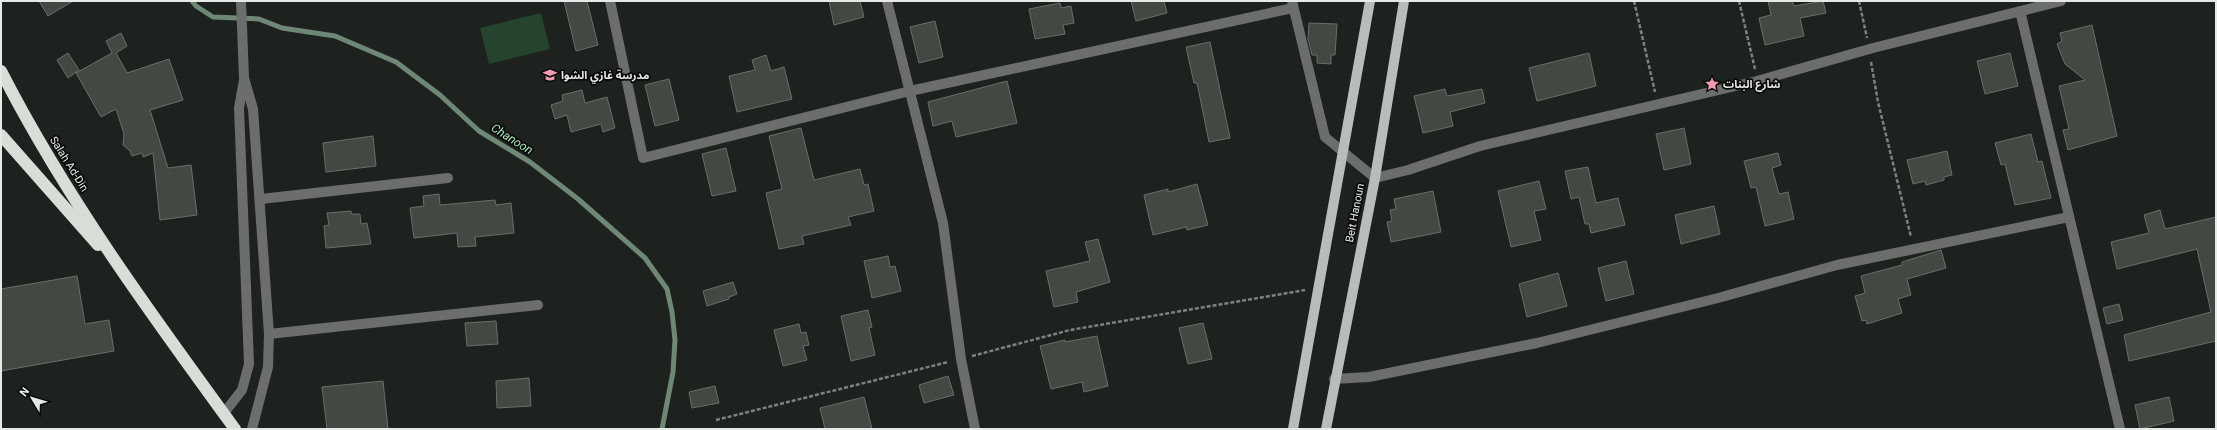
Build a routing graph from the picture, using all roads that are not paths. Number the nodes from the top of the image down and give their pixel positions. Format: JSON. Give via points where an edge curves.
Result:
{"nodes":[{"id":1,"x":241,"y":1,"type":"edge"},
{"id":2,"x":610,"y":1,"type":"edge"},
{"id":3,"x":886,"y":1,"type":"edge"},
{"id":4,"x":1370,"y":1,"type":"edge"},
{"id":5,"x":1404,"y":1,"type":"edge"},
{"id":6,"x":2061,"y":1,"type":"edge"},
{"id":7,"x":1292,"y":4,"type":"edge"},
{"id":8,"x":2020,"y":11,"type":"junction"},
{"id":9,"x":1,"y":71,"type":"edge"},
{"id":10,"x":244,"y":78,"type":"junction"},
{"id":11,"x":910,"y":91,"type":"junction"},
{"id":12,"x":1,"y":135,"type":"edge"},
{"id":13,"x":1344,"y":153,"type":"junction"},
{"id":14,"x":448,"y":178,"type":"dead end"},
{"id":15,"x":1375,"y":178,"type":"junction"},
{"id":16,"x":261,"y":199,"type":"junction"},
{"id":17,"x":2069,"y":217,"type":"junction"},
{"id":18,"x":120,"y":269,"type":"junction"},
{"id":19,"x":538,"y":305,"type":"dead end"},
{"id":20,"x":270,"y":334,"type":"junction"},
{"id":21,"x":1334,"y":379,"type":"junction"},
{"id":22,"x":224,"y":413,"type":"junction"},
{"id":23,"x":236,"y":429,"type":"edge"},
{"id":24,"x":252,"y":429,"type":"edge"},
{"id":25,"x":975,"y":429,"type":"edge"},
{"id":26,"x":1293,"y":429,"type":"edge"},
{"id":27,"x":1326,"y":429,"type":"edge"},
{"id":28,"x":2120,"y":429,"type":"edge"}],
"edges":[{"from":1,"to":10,"type":"street"},
{"from":2,"to":11,"type":"street","via":[[643,158]]},
{"from":3,"to":11,"type":"street"},
{"from":4,"to":13,"type":"main road","name":"Beit Hanoun"},
{"from":5,"to":15,"type":"main road","name":"Beit Hanoun"},
{"from":6,"to":8,"type":"street"},
{"from":7,"to":11,"type":"street"},
{"from":7,"to":13,"type":"street","via":[[1325,137]]},
{"from":8,"to":15,"type":"street","via":[[1869,49],[1758,81],[1480,146]]},
{"from":8,"to":17,"type":"street"},
{"from":9,"to":18,"type":"highway","name":"Salah Ad-Din","via":[[28,124]]},
{"from":10,"to":16,"type":"street","via":[[253,109]]},
{"from":10,"to":22,"type":"street","via":[[239,108],[248,364],[242,390]]},
{"from":11,"to":25,"type":"street","via":[[943,223],[961,359]]},
{"from":12,"to":18,"type":"highway","name":"Salah Ad-Din"},
{"from":13,"to":15,"type":"street"},
{"from":13,"to":26,"type":"main road","name":"Beit Hanoun"},
{"from":14,"to":16,"type":"street"},
{"from":15,"to":21,"type":"main road","name":"Beit Hanoun"},
{"from":16,"to":20,"type":"street"},
{"from":17,"to":21,"type":"street","via":[[1837,265],[1537,343],[1369,377]]},
{"from":17,"to":28,"type":"street"},
{"from":18,"to":22,"type":"highway","name":"Salah Ad-Din"},
{"from":19,"to":20,"type":"street"},
{"from":20,"to":24,"type":"street","via":[[268,367]]},
{"from":21,"to":27,"type":"main road","name":"Beit Hanoun"},
{"from":22,"to":23,"type":"highway","name":"Salah Ad-Din"}]}
